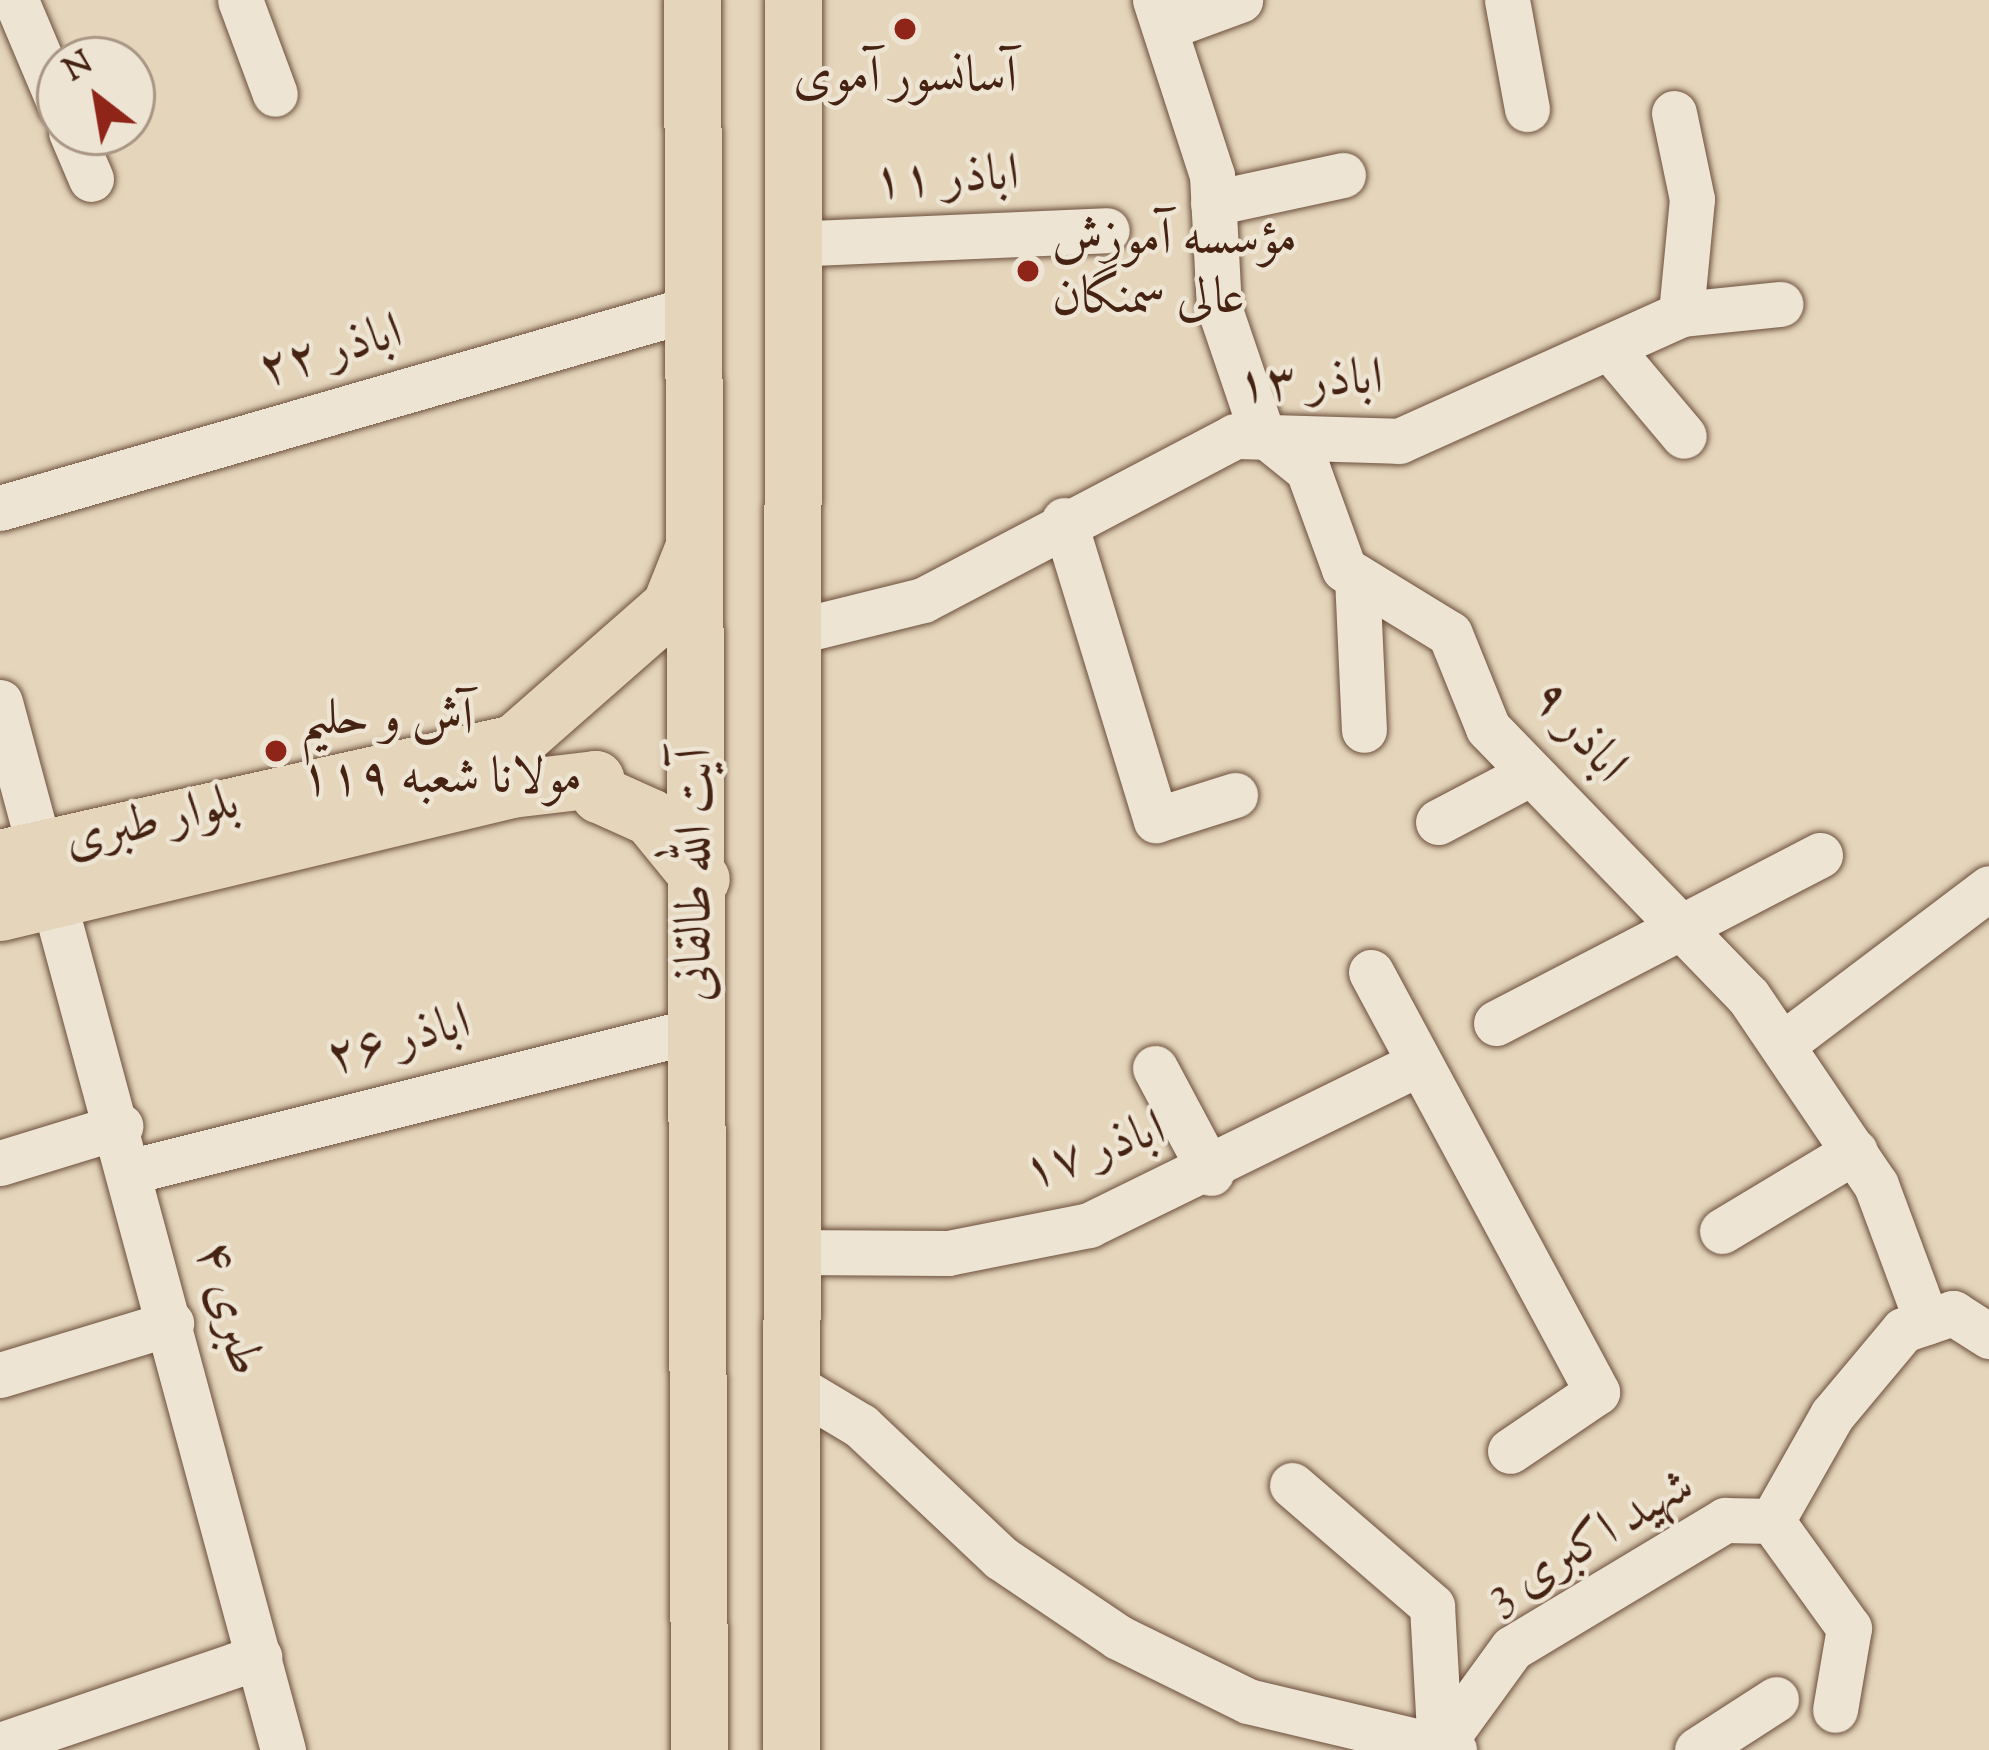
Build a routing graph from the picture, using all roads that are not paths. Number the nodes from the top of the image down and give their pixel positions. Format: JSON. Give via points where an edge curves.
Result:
{"nodes":[{"id":1,"x":240,"y":0,"type":"edge"},
{"id":2,"x":692,"y":0,"type":"edge"},
{"id":3,"x":793,"y":0,"type":"edge"},
{"id":4,"x":1240,"y":0,"type":"edge"},
{"id":5,"x":1507,"y":0,"type":"edge"},
{"id":6,"x":14,"y":4,"type":"edge"},
{"id":7,"x":1160,"y":14,"type":"edge"},
{"id":8,"x":36,"y":52,"type":"edge"},
{"id":9,"x":275,"y":94,"type":"dead end"},
{"id":10,"x":1527,"y":110,"type":"dead end"},
{"id":11,"x":1674,"y":113,"type":"dead end"},
{"id":12,"x":81,"y":156,"type":"edge"},
{"id":13,"x":1343,"y":175,"type":"dead end"},
{"id":14,"x":91,"y":179,"type":"dead end"},
{"id":15,"x":1214,"y":203,"type":"junction"},
{"id":16,"x":1107,"y":230,"type":"dead end"},
{"id":17,"x":789,"y":244,"type":"junction"},
{"id":18,"x":1780,"y":304,"type":"dead end"},
{"id":19,"x":693,"y":308,"type":"junction"},
{"id":20,"x":1681,"y":314,"type":"junction"},
{"id":21,"x":1609,"y":346,"type":"junction"},
{"id":22,"x":1262,"y":433,"type":"junction"},
{"id":23,"x":1684,"y":436,"type":"dead end"},
{"id":24,"x":0,"y":508,"type":"edge"},
{"id":25,"x":1064,"y":520,"type":"junction"},
{"id":26,"x":696,"y":540,"type":"junction"},
{"id":27,"x":1358,"y":577,"type":"junction"},
{"id":28,"x":790,"y":633,"type":"junction"},
{"id":29,"x":0,"y":702,"type":"edge"},
{"id":30,"x":1364,"y":730,"type":"dead end"},
{"id":31,"x":512,"y":766,"type":"junction"},
{"id":32,"x":1531,"y":773,"type":"junction"},
{"id":33,"x":1235,"y":795,"type":"dead end"},
{"id":34,"x":1438,"y":822,"type":"dead end"},
{"id":35,"x":1820,"y":855,"type":"dead end"},
{"id":36,"x":35,"y":868,"type":"edge"},
{"id":37,"x":701,"y":879,"type":"junction"},
{"id":38,"x":1989,"y":888,"type":"edge"},
{"id":39,"x":0,"y":912,"type":"edge"},
{"id":40,"x":1678,"y":932,"type":"junction"},
{"id":41,"x":1371,"y":972,"type":"dead end"},
{"id":42,"x":1496,"y":1023,"type":"dead end"},
{"id":43,"x":696,"y":1030,"type":"junction"},
{"id":44,"x":1783,"y":1044,"type":"junction"},
{"id":45,"x":1413,"y":1066,"type":"junction"},
{"id":46,"x":1155,"y":1068,"type":"dead end"},
{"id":47,"x":120,"y":1126,"type":"junction"},
{"id":48,"x":1856,"y":1151,"type":"junction"},
{"id":49,"x":0,"y":1162,"type":"edge"},
{"id":50,"x":132,"y":1171,"type":"junction"},
{"id":51,"x":1211,"y":1173,"type":"junction"},
{"id":52,"x":1722,"y":1231,"type":"dead end"},
{"id":53,"x":790,"y":1252,"type":"junction"},
{"id":54,"x":1927,"y":1322,"type":"junction"},
{"id":55,"x":171,"y":1323,"type":"junction"},
{"id":56,"x":1985,"y":1329,"type":"edge"},
{"id":57,"x":0,"y":1375,"type":"edge"},
{"id":58,"x":790,"y":1384,"type":"junction"},
{"id":59,"x":1510,"y":1451,"type":"dead end"},
{"id":60,"x":1292,"y":1485,"type":"dead end"},
{"id":61,"x":1772,"y":1522,"type":"junction"},
{"id":62,"x":790,"y":1632,"type":"junction"},
{"id":63,"x":699,"y":1634,"type":"junction"},
{"id":64,"x":259,"y":1657,"type":"junction"},
{"id":65,"x":1777,"y":1699,"type":"dead end"},
{"id":66,"x":1835,"y":1710,"type":"dead end"},
{"id":67,"x":0,"y":1745,"type":"edge"},
{"id":68,"x":1447,"y":1748,"type":"edge"},
{"id":69,"x":283,"y":1750,"type":"edge"},
{"id":70,"x":700,"y":1750,"type":"edge"},
{"id":71,"x":791,"y":1750,"type":"edge"},
{"id":72,"x":1697,"y":1750,"type":"edge"}],
"edges":[{"from":1,"to":9,"type":"street"},
{"from":2,"to":19,"type":"main road","name":"آیت الله طالقانی"},
{"from":3,"to":17,"type":"main road","name":"آیت الله طالقانی"},
{"from":4,"to":7,"type":"street"},
{"from":5,"to":10,"type":"street"},
{"from":6,"to":8,"type":"street"},
{"from":7,"to":15,"type":"street"},
{"from":11,"to":20,"type":"street","via":[[1692,200]]},
{"from":12,"to":14,"type":"street"},
{"from":13,"to":15,"type":"street"},
{"from":15,"to":22,"type":"street","via":[[1219,307]]},
{"from":16,"to":17,"type":"street","name":"اباذر ۱۱"},
{"from":17,"to":28,"type":"main road","name":"آیت الله طالقانی"},
{"from":18,"to":20,"type":"street","name":"اباذر ۱۳"},
{"from":19,"to":24,"type":"street","name":"اباذر ۲۲"},
{"from":19,"to":26,"type":"main road","name":"آیت الله طالقانی"},
{"from":20,"to":21,"type":"street","name":"اباذر ۱۳"},
{"from":21,"to":22,"type":"street","name":"اباذر ۱۳","via":[[1399,441]]},
{"from":21,"to":23,"type":"street"},
{"from":22,"to":25,"type":"street","name":"اباذر ۱۳"},
{"from":22,"to":27,"type":"street","name":"اباذر ۹","via":[[1308,470],[1344,568]]},
{"from":25,"to":28,"type":"street","name":"اباذر ۱۳","via":[[923,600]]},
{"from":25,"to":33,"type":"street","via":[[1156,820]]},
{"from":26,"to":31,"type":"main road","via":[[670,606]]},
{"from":26,"to":37,"type":"main road","name":"آیت الله طالقانی"},
{"from":27,"to":30,"type":"street"},
{"from":27,"to":32,"type":"street","name":"اباذر ۹","via":[[1450,634],[1488,728]]},
{"from":28,"to":53,"type":"main road","name":"آیت الله طالقانی"},
{"from":29,"to":36,"type":"street","name":"طبری ۴"},
{"from":31,"to":36,"type":"main road","name":"بلوار طبری"},
{"from":31,"to":37,"type":"main road","name":"بلوار طبری","via":[[595,779],[599,794],[650,818]]},
{"from":32,"to":34,"type":"street"},
{"from":32,"to":40,"type":"street","name":"اباذر ۹"},
{"from":35,"to":40,"type":"street"},
{"from":36,"to":39,"type":"main road","name":"بلوار طبری"},
{"from":36,"to":47,"type":"street","name":"طبری ۴"},
{"from":37,"to":43,"type":"main road","name":"آیت الله طالقانی"},
{"from":38,"to":44,"type":"street"},
{"from":40,"to":42,"type":"street"},
{"from":40,"to":44,"type":"street","name":"اباذر ۹"},
{"from":41,"to":45,"type":"street"},
{"from":43,"to":50,"type":"street","name":"اباذر ۲۶"},
{"from":43,"to":63,"type":"main road","name":"آیت الله طالقانی"},
{"from":44,"to":48,"type":"street","name":"اباذر ۹"},
{"from":45,"to":51,"type":"street","name":"اباذر ۱۷"},
{"from":45,"to":59,"type":"street","via":[[1597,1392]]},
{"from":46,"to":51,"type":"street"},
{"from":47,"to":49,"type":"street"},
{"from":47,"to":50,"type":"street","name":"طبری ۴"},
{"from":48,"to":52,"type":"street"},
{"from":48,"to":54,"type":"street","name":"اباذر ۹"},
{"from":50,"to":55,"type":"street","name":"طبری ۴"},
{"from":51,"to":53,"type":"street","name":"اباذر ۱۷","via":[[1089,1226],[949,1253]]},
{"from":53,"to":58,"type":"main road","name":"آیت الله طالقانی"},
{"from":54,"to":56,"type":"street","via":[[1953,1313]]},
{"from":54,"to":61,"type":"street","via":[[1903,1330],[1832,1415]]},
{"from":55,"to":57,"type":"street"},
{"from":55,"to":64,"type":"street","name":"طبری ۴"},
{"from":58,"to":62,"type":"main road","name":"آیت الله طالقانی"},
{"from":58,"to":68,"type":"street","via":[[861,1426],[1001,1558],[1118,1637],[1248,1701]]},
{"from":60,"to":68,"type":"street","via":[[1432,1606]]},
{"from":61,"to":66,"type":"street","name":"شهید اکبری 3","via":[[1849,1628]]},
{"from":61,"to":68,"type":"street","name":"شهید اکبری 3","via":[[1726,1520],[1512,1648]]},
{"from":62,"to":63,"type":"main road","via":[[749,1673]]},
{"from":62,"to":71,"type":"main road","name":"آیت الله طالقانی"},
{"from":63,"to":70,"type":"main road","name":"آیت الله طالقانی"},
{"from":64,"to":67,"type":"street"},
{"from":64,"to":69,"type":"street","name":"طبری ۴"},
{"from":65,"to":72,"type":"street"}]}
